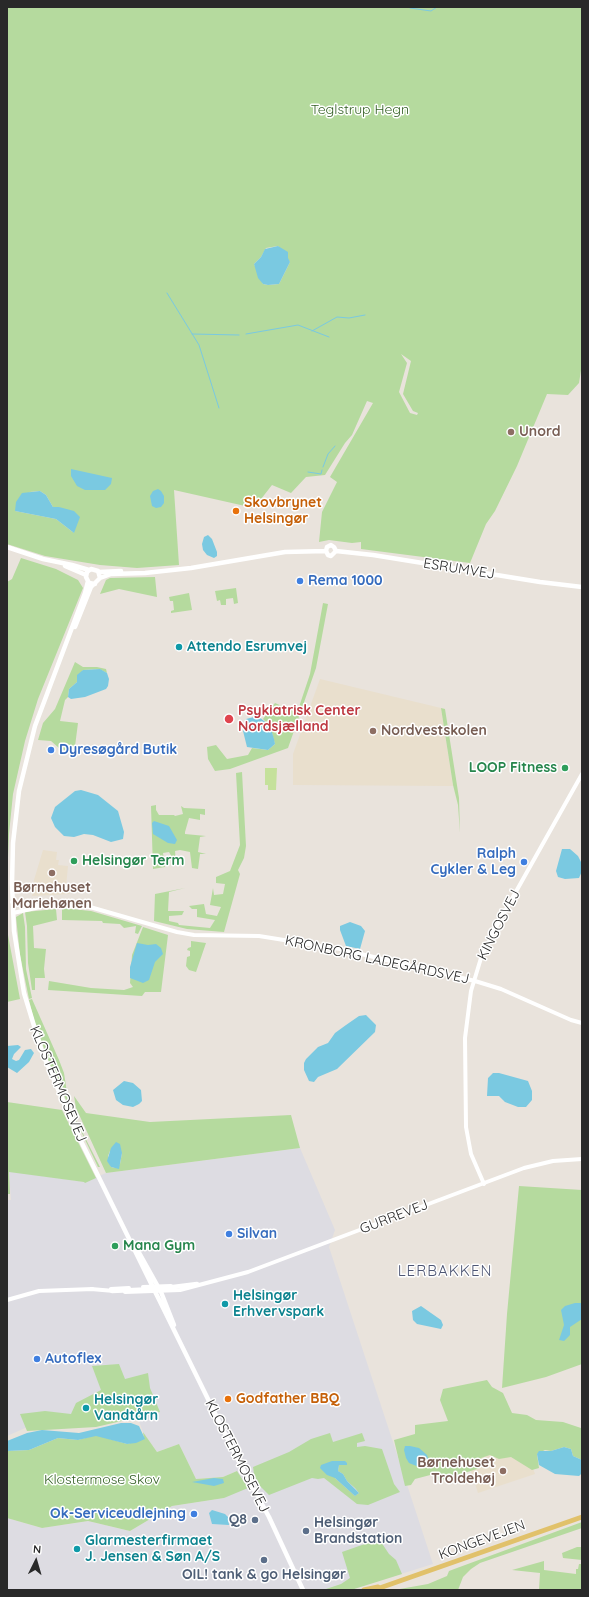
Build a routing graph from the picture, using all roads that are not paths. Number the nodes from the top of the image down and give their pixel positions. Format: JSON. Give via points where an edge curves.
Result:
{"nodes":[{"id":1,"x":7,"y":548,"type":"edge"},
{"id":2,"x":326,"y":551,"type":"junction"},
{"id":3,"x":336,"y":551,"type":"junction"},
{"id":4,"x":56,"y":562,"type":"junction"},
{"id":5,"x":89,"y":570,"type":"junction"},
{"id":6,"x":99,"y":572,"type":"junction"},
{"id":7,"x":153,"y":572,"type":"junction"},
{"id":8,"x":86,"y":575,"type":"junction"},
{"id":9,"x":100,"y":578,"type":"junction"},
{"id":10,"x":88,"y":581,"type":"junction"},
{"id":11,"x":95,"y":584,"type":"junction"},
{"id":12,"x":582,"y":587,"type":"edge"},
{"id":13,"x":68,"y":638,"type":"junction"},
{"id":14,"x":582,"y":774,"type":"edge"},
{"id":15,"x":12,"y":902,"type":"junction"},
{"id":16,"x":48,"y":905,"type":"junction"},
{"id":17,"x":13,"y":913,"type":"junction"},
{"id":18,"x":474,"y":980,"type":"junction"},
{"id":19,"x":582,"y":1023,"type":"edge"},
{"id":20,"x":582,"y":1159,"type":"edge"},
{"id":21,"x":484,"y":1184,"type":"junction"},
{"id":22,"x":131,"y":1242,"type":"junction"},
{"id":23,"x":207,"y":1283,"type":"junction"},
{"id":24,"x":197,"y":1284,"type":"joint"},
{"id":25,"x":91,"y":1289,"type":"junction"},
{"id":26,"x":156,"y":1289,"type":"junction"},
{"id":27,"x":112,"y":1291,"type":"joint"},
{"id":28,"x":7,"y":1300,"type":"edge"},
{"id":29,"x":175,"y":1332,"type":"junction"},
{"id":30,"x":582,"y":1517,"type":"edge"},
{"id":31,"x":299,"y":1579,"type":"junction"},
{"id":32,"x":391,"y":1585,"type":"junction"},
{"id":33,"x":303,"y":1590,"type":"edge"},
{"id":34,"x":306,"y":1590,"type":"edge"},
{"id":35,"x":364,"y":1590,"type":"edge"},
{"id":36,"x":374,"y":1590,"type":"edge"},
{"id":37,"x":380,"y":1590,"type":"edge"}],
"edges":[{"from":1,"to":4,"type":"main road"},
{"from":2,"to":3,"type":"main road","via":[[331,556]]},
{"from":2,"to":3,"type":"main road","via":[[331,545]]},
{"from":2,"to":7,"type":"main road","via":[[285,552]]},
{"from":3,"to":12,"type":"main road","name":"ESRUMVEJ"},
{"from":4,"to":5,"type":"main road"},
{"from":4,"to":8,"type":"main road"},
{"from":5,"to":6,"type":"main road"},
{"from":5,"to":8,"type":"main road"},
{"from":6,"to":7,"type":"main road"},
{"from":6,"to":9,"type":"main road"},
{"from":7,"to":9,"type":"main road","via":[[110,574]]},
{"from":8,"to":10,"type":"main road"},
{"from":9,"to":11,"type":"main road"},
{"from":10,"to":11,"type":"main road"},
{"from":10,"to":13,"type":"main road","name":"KLOSTERMOSEVEJ"},
{"from":11,"to":13,"type":"main road","name":"KLOSTERMOSEVEJ","via":[[91,587]]},
{"from":13,"to":15,"type":"main road","name":"KLOSTERMOSEVEJ","via":[[35,726],[23,773],[13,843]]},
{"from":14,"to":18,"type":"street","name":"KINGOSVEJ","via":[[495,929]]},
{"from":15,"to":16,"type":"street","name":"KRONBORG LADEGÅRDSVEJ"},
{"from":15,"to":17,"type":"main road","name":"KLOSTERMOSEVEJ"},
{"from":16,"to":17,"type":"street","name":"KRONBORG LADEGÅRDSVEJ"},
{"from":16,"to":18,"type":"street","name":"KRONBORG LADEGÅRDSVEJ","via":[[90,907],[194,935],[254,936],[314,944]]},
{"from":17,"to":22,"type":"main road","name":"KLOSTERMOSEVEJ","via":[[23,985],[31,1021],[42,1052],[76,1130]]},
{"from":18,"to":19,"type":"street","name":"KRONBORG LADEGÅRDSVEJ"},
{"from":18,"to":21,"type":"street","name":"KINGOSVEJ","via":[[465,1038],[466,1127],[471,1154]]},
{"from":20,"to":21,"type":"street","name":"GURREVEJ","via":[[539,1164]]},
{"from":21,"to":23,"type":"street","name":"GURREVEJ","via":[[248,1272]]},
{"from":22,"to":26,"type":"main road","name":"KLOSTERMOSEVEJ"},
{"from":22,"to":26,"type":"main road","name":"KLOSTERMOSEVEJ","via":[[145,1261]]},
{"from":23,"to":24,"type":"street","name":"GURREVEJ"},
{"from":23,"to":26,"type":"street","name":"GURREVEJ","via":[[190,1288]]},
{"from":24,"to":26,"type":"main road"},
{"from":25,"to":26,"type":"street","name":"GURREVEJ"},
{"from":25,"to":27,"type":"street","name":"GURREVEJ"},
{"from":25,"to":28,"type":"street","name":"GURREVEJ","via":[[39,1292]]},
{"from":26,"to":27,"type":"main road"},
{"from":26,"to":29,"type":"main road","name":"KLOSTERMOSEVEJ"},
{"from":26,"to":29,"type":"main road","name":"KLOSTERMOSEVEJ","via":[[174,1323]]},
{"from":29,"to":31,"type":"main road","name":"KLOSTERMOSEVEJ"},
{"from":30,"to":32,"type":"main road","name":"KONGEVEJEN"},
{"from":31,"to":33,"type":"main road","name":"KLOSTERMOSEVEJ"},
{"from":31,"to":34,"type":"main road","name":"KLOSTERMOSEVEJ"},
{"from":32,"to":35,"type":"main road"},
{"from":32,"to":36,"type":"main road","name":"KONGEVEJEN"},
{"from":32,"to":37,"type":"main road","name":"KONGEVEJEN"}]}
